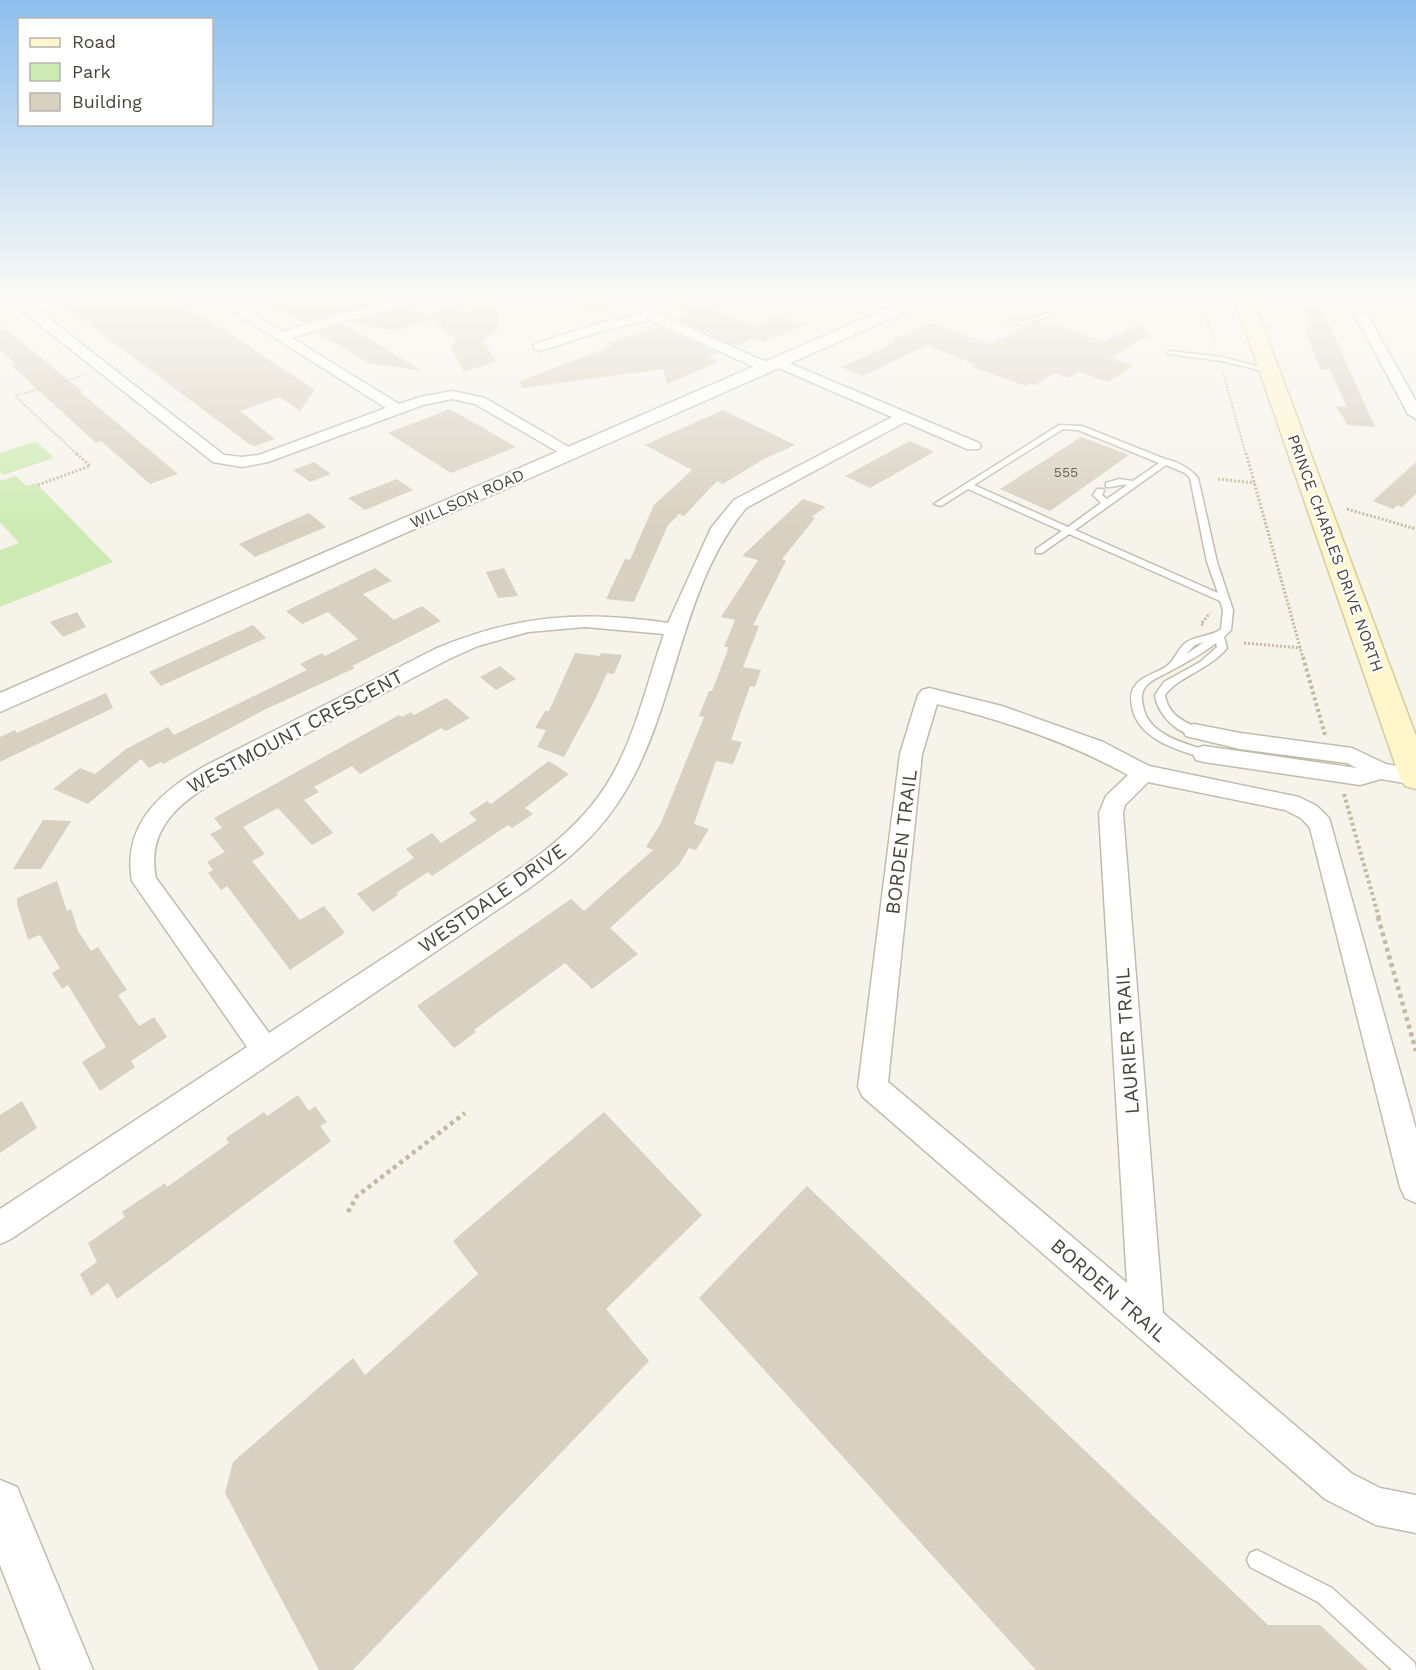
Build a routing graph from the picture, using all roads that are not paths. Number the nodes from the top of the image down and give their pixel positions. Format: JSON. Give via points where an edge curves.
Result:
{"nodes":[{"id":1,"x":107,"y":372,"type":"edge"},
{"id":2,"x":337,"y":372,"type":"edge"},
{"id":3,"x":756,"y":372,"type":"edge"},
{"id":4,"x":789,"y":372,"type":"edge"},
{"id":5,"x":1272,"y":372,"type":"edge"},
{"id":6,"x":1393,"y":372,"type":"edge"},
{"id":7,"x":397,"y":409,"type":"junction"},
{"id":8,"x":1416,"y":414,"type":"edge"},
{"id":9,"x":903,"y":417,"type":"junction"},
{"id":10,"x":973,"y":446,"type":"dead end"},
{"id":11,"x":571,"y":453,"type":"junction"},
{"id":12,"x":1167,"y":461,"type":"junction"},
{"id":13,"x":1134,"y":484,"type":"junction"},
{"id":14,"x":968,"y":485,"type":"junction"},
{"id":15,"x":1109,"y":485,"type":"dead end"},
{"id":16,"x":1100,"y":491,"type":"dead end"},
{"id":17,"x":938,"y":504,"type":"dead end"},
{"id":18,"x":1107,"y":504,"type":"junction"},
{"id":19,"x":1070,"y":530,"type":"junction"},
{"id":20,"x":1039,"y":551,"type":"dead end"},
{"id":21,"x":1224,"y":599,"type":"junction"},
{"id":22,"x":675,"y":630,"type":"junction"},
{"id":23,"x":1219,"y":637,"type":"junction"},
{"id":24,"x":0,"y":703,"type":"edge"},
{"id":25,"x":1200,"y":740,"type":"junction"},
{"id":26,"x":1143,"y":773,"type":"junction"},
{"id":27,"x":1416,"y":778,"type":"edge"},
{"id":28,"x":1176,"y":780,"type":"junction"},
{"id":29,"x":266,"y":1051,"type":"junction"},
{"id":30,"x":1416,"y":1187,"type":"edge"},
{"id":31,"x":0,"y":1228,"type":"edge"},
{"id":32,"x":1146,"y":1321,"type":"junction"},
{"id":33,"x":0,"y":1504,"type":"edge"},
{"id":34,"x":1416,"y":1514,"type":"edge"},
{"id":35,"x":1257,"y":1560,"type":"dead end"},
{"id":36,"x":67,"y":1670,"type":"edge"},
{"id":37,"x":1408,"y":1670,"type":"edge"}],
"edges":[{"from":1,"to":7,"type":"street","via":[[212,456],[230,462],[262,459]]},
{"from":2,"to":7,"type":"street"},
{"from":3,"to":11,"type":"street","name":"WILLSON ROAD"},
{"from":4,"to":9,"type":"street"},
{"from":5,"to":27,"type":"main road","name":"PRINCE CHARLES DRIVE NORTH"},
{"from":6,"to":8,"type":"street"},
{"from":7,"to":11,"type":"street","via":[[438,396],[471,397]]},
{"from":9,"to":10,"type":"street"},
{"from":9,"to":22,"type":"street","name":"WESTDALE DRIVE","via":[[740,504],[720,528]]},
{"from":11,"to":24,"type":"street","name":"WILLSON ROAD"},
{"from":12,"to":13,"type":"lane"},
{"from":12,"to":14,"type":"lane","via":[[1079,428],[1062,427]]},
{"from":12,"to":21,"type":"lane","via":[[1194,478]]},
{"from":13,"to":15,"type":"lane","via":[[1119,481]]},
{"from":13,"to":18,"type":"lane"},
{"from":14,"to":17,"type":"lane"},
{"from":14,"to":19,"type":"lane"},
{"from":16,"to":18,"type":"lane","via":[[1099,499]]},
{"from":18,"to":19,"type":"lane"},
{"from":19,"to":20,"type":"lane"},
{"from":19,"to":21,"type":"lane"},
{"from":21,"to":23,"type":"lane","via":[[1228,620]]},
{"from":22,"to":29,"type":"street","name":"WESTDALE DRIVE","via":[[628,766],[608,800],[579,835],[541,867]]},
{"from":22,"to":29,"type":"street","name":"WESTMOUNT CRESCENT","via":[[622,621],[572,620],[521,626],[480,637],[211,773],[166,805],[151,825],[142,847],[144,881]]},
{"from":23,"to":25,"type":"lane","via":[[1222,648],[1204,664],[1165,687],[1160,695],[1168,715]]},
{"from":23,"to":25,"type":"lane","via":[[1141,684],[1136,699],[1143,722],[1155,733],[1172,743]]},
{"from":25,"to":27,"type":"street","via":[[1334,764],[1362,777],[1381,771]]},
{"from":25,"to":28,"type":"street"},
{"from":26,"to":28,"type":"street","name":"BORDEN TRAIL"},
{"from":26,"to":32,"type":"street","name":"LAURIER TRAIL","via":[[1114,802],[1111,813]]},
{"from":26,"to":32,"type":"street","name":"BORDEN TRAIL","via":[[1095,747],[994,711],[929,695],[911,754],[873,1087]]},
{"from":28,"to":30,"type":"street","name":"BORDEN TRAIL","via":[[1291,803],[1321,824]]},
{"from":29,"to":31,"type":"street","name":"WESTDALE DRIVE"},
{"from":32,"to":34,"type":"street","name":"BORDEN TRAIL","via":[[1338,1485],[1376,1506]]},
{"from":33,"to":36,"type":"street"},
{"from":35,"to":37,"type":"lane","via":[[1325,1595]]}]}
